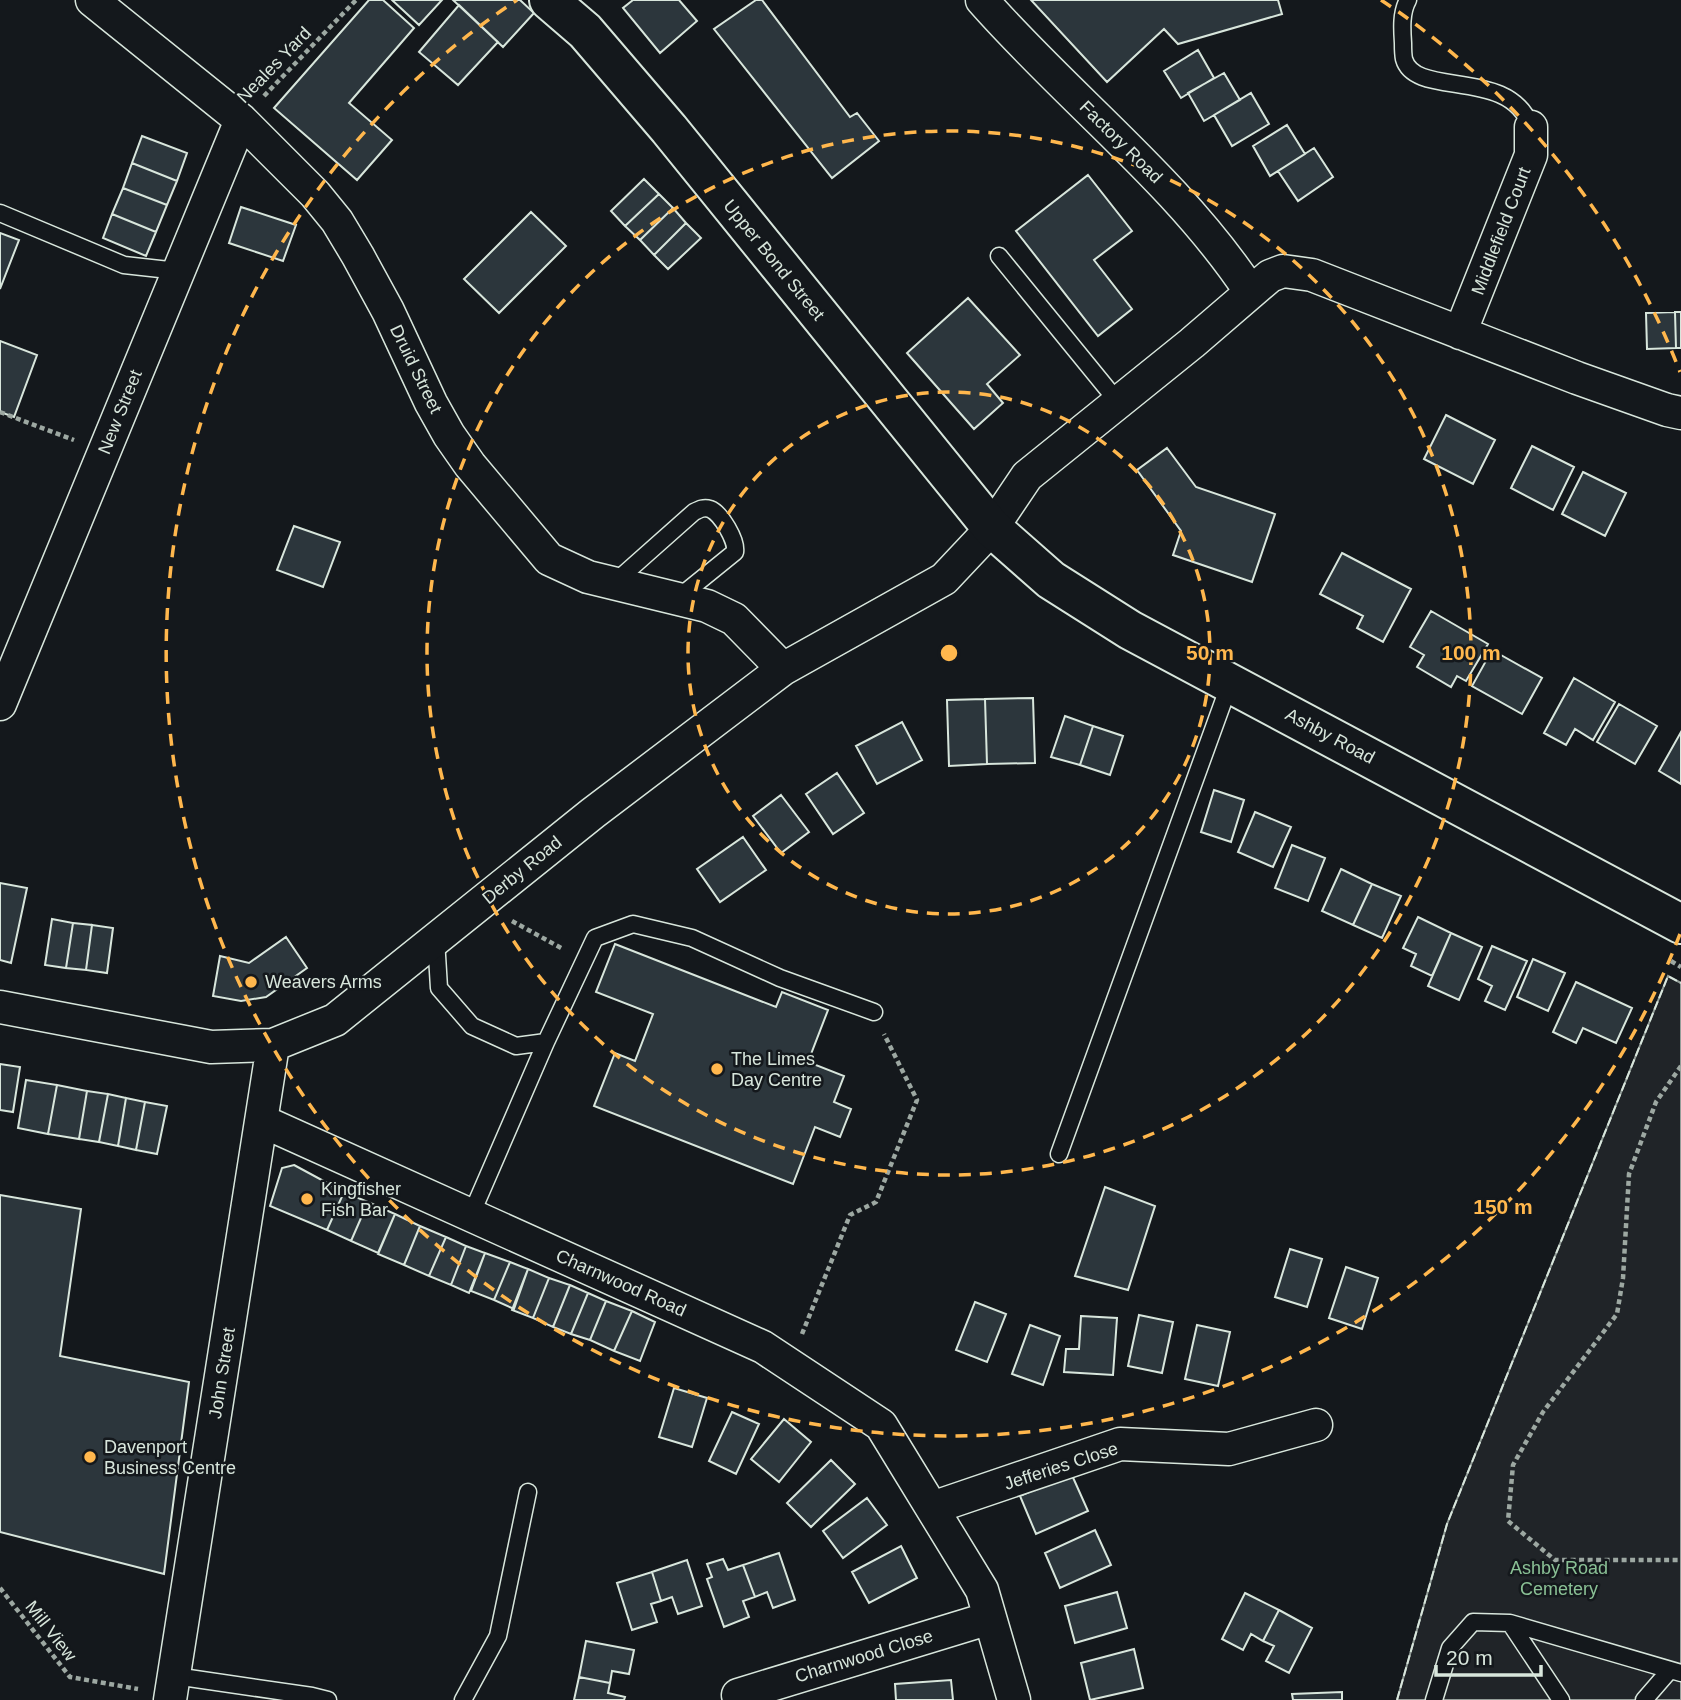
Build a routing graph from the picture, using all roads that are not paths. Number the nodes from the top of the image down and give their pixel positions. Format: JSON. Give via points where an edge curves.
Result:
{"nodes":[{"id":1,"x":92,"y":0,"type":"edge"},
{"id":2,"x":548,"y":0,"type":"edge"},
{"id":3,"x":982,"y":0,"type":"edge"},
{"id":4,"x":1408,"y":0,"type":"edge"},
{"id":5,"x":241,"y":120,"type":"junction"},
{"id":6,"x":1531,"y":127,"type":"joint"},
{"id":7,"x":0,"y":213,"type":"edge"},
{"id":8,"x":999,"y":256,"type":"dead end"},
{"id":9,"x":178,"y":271,"type":"junction"},
{"id":10,"x":1250,"y":291,"type":"junction"},
{"id":11,"x":1460,"y":333,"type":"junction"},
{"id":12,"x":1118,"y":402,"type":"junction"},
{"id":13,"x":1681,"y":413,"type":"edge"},
{"id":14,"x":992,"y":528,"type":"junction"},
{"id":15,"x":614,"y":583,"type":"junction"},
{"id":16,"x":677,"y":599,"type":"junction"},
{"id":17,"x":783,"y":669,"type":"junction"},
{"id":18,"x":1230,"y":683,"type":"junction"},
{"id":19,"x":0,"y":704,"type":"edge"},
{"id":20,"x":1681,"y":924,"type":"edge"},
{"id":21,"x":436,"y":939,"type":"junction"},
{"id":22,"x":0,"y":1007,"type":"edge"},
{"id":23,"x":874,"y":1012,"type":"road end"},
{"id":24,"x":546,"y":1042,"type":"junction"},
{"id":25,"x":273,"y":1045,"type":"junction"},
{"id":26,"x":262,"y":1121,"type":"junction"},
{"id":27,"x":1059,"y":1154,"type":"dead end"},
{"id":28,"x":471,"y":1215,"type":"junction"},
{"id":29,"x":1316,"y":1425,"type":"dead end"},
{"id":30,"x":528,"y":1492,"type":"dead end"},
{"id":31,"x":932,"y":1508,"type":"junction"},
{"id":32,"x":990,"y":1618,"type":"junction"},
{"id":33,"x":1510,"y":1623,"type":"junction"},
{"id":34,"x":1675,"y":1671,"type":"edge"},
{"id":35,"x":171,"y":1690,"type":"edge"},
{"id":36,"x":738,"y":1695,"type":"dead end"},
{"id":37,"x":327,"y":1700,"type":"edge"},
{"id":38,"x":463,"y":1700,"type":"edge"},
{"id":39,"x":1014,"y":1700,"type":"edge"},
{"id":40,"x":1434,"y":1700,"type":"edge"},
{"id":41,"x":1561,"y":1700,"type":"edge"},
{"id":42,"x":1644,"y":1700,"type":"edge"}],
"edges":[{"from":1,"to":5,"type":"street","name":"Druid Street"},
{"from":2,"to":14,"type":"main road","name":"Upper Bond Street","via":[[585,31],[669,129]]},
{"from":3,"to":10,"type":"street","name":"Factory Road","via":[[1192,215]]},
{"from":4,"to":6,"type":"lane","via":[[1402,30],[1404,62],[1418,76],[1486,88],[1514,101]]},
{"from":5,"to":9,"type":"street","name":"New Street"},
{"from":5,"to":15,"type":"street","name":"Druid Street","via":[[337,221],[388,311],[431,403],[470,465],[549,559]]},
{"from":6,"to":11,"type":"street","name":"Middlefield Court","via":[[1531,155]]},
{"from":7,"to":9,"type":"lane","via":[[124,265]]},
{"from":8,"to":12,"type":"lane"},
{"from":9,"to":19,"type":"street","name":"New Street"},
{"from":10,"to":11,"type":"street","name":"Derby Road","via":[[1270,276],[1295,271]]},
{"from":10,"to":12,"type":"street","name":"Derby Road"},
{"from":11,"to":13,"type":"street","name":"Derby Road"},
{"from":12,"to":14,"type":"street","name":"Derby Road","via":[[1027,476]]},
{"from":14,"to":17,"type":"street","name":"Derby Road","via":[[944,579]]},
{"from":14,"to":18,"type":"main road","name":"Ashby Road","via":[[1051,580]]},
{"from":15,"to":16,"type":"street","name":"Druid Street"},
{"from":15,"to":16,"type":"lane","via":[[694,512],[708,508],[716,512],[735,540],[736,552]]},
{"from":16,"to":17,"type":"street","name":"Druid Street","via":[[734,619]]},
{"from":17,"to":21,"type":"street","name":"Derby Road"},
{"from":18,"to":20,"type":"main road","name":"Ashby Road"},
{"from":18,"to":27,"type":"lane"},
{"from":21,"to":24,"type":"lane","via":[[439,988],[472,1026],[516,1046]]},
{"from":21,"to":25,"type":"street","name":"Derby Road","via":[[335,1020]]},
{"from":22,"to":25,"type":"street","name":"Derby Road","via":[[212,1047]]},
{"from":23,"to":24,"type":"lane","via":[[692,939],[633,924],[595,939]]},
{"from":24,"to":28,"type":"lane"},
{"from":25,"to":26,"type":"street","name":"John Street"},
{"from":26,"to":28,"type":"street","name":"Charnwood Road"},
{"from":26,"to":35,"type":"street","name":"John Street"},
{"from":28,"to":31,"type":"street","name":"Charnwood Road","via":[[763,1347],[881,1425]]},
{"from":29,"to":31,"type":"street","name":"Jefferies Close","via":[[1229,1449],[1120,1444]]},
{"from":30,"to":38,"type":"lane","via":[[498,1636]]},
{"from":31,"to":32,"type":"street","name":"Charnwood Road","via":[[982,1590]]},
{"from":32,"to":36,"type":"street","name":"Charnwood Close"},
{"from":32,"to":39,"type":"street","name":"Charnwood Road"},
{"from":33,"to":34,"type":"lane"},
{"from":33,"to":40,"type":"lane","via":[[1473,1622],[1450,1648]]},
{"from":33,"to":41,"type":"lane"},
{"from":34,"to":42,"type":"lane"},
{"from":35,"to":37,"type":"lane"}]}
